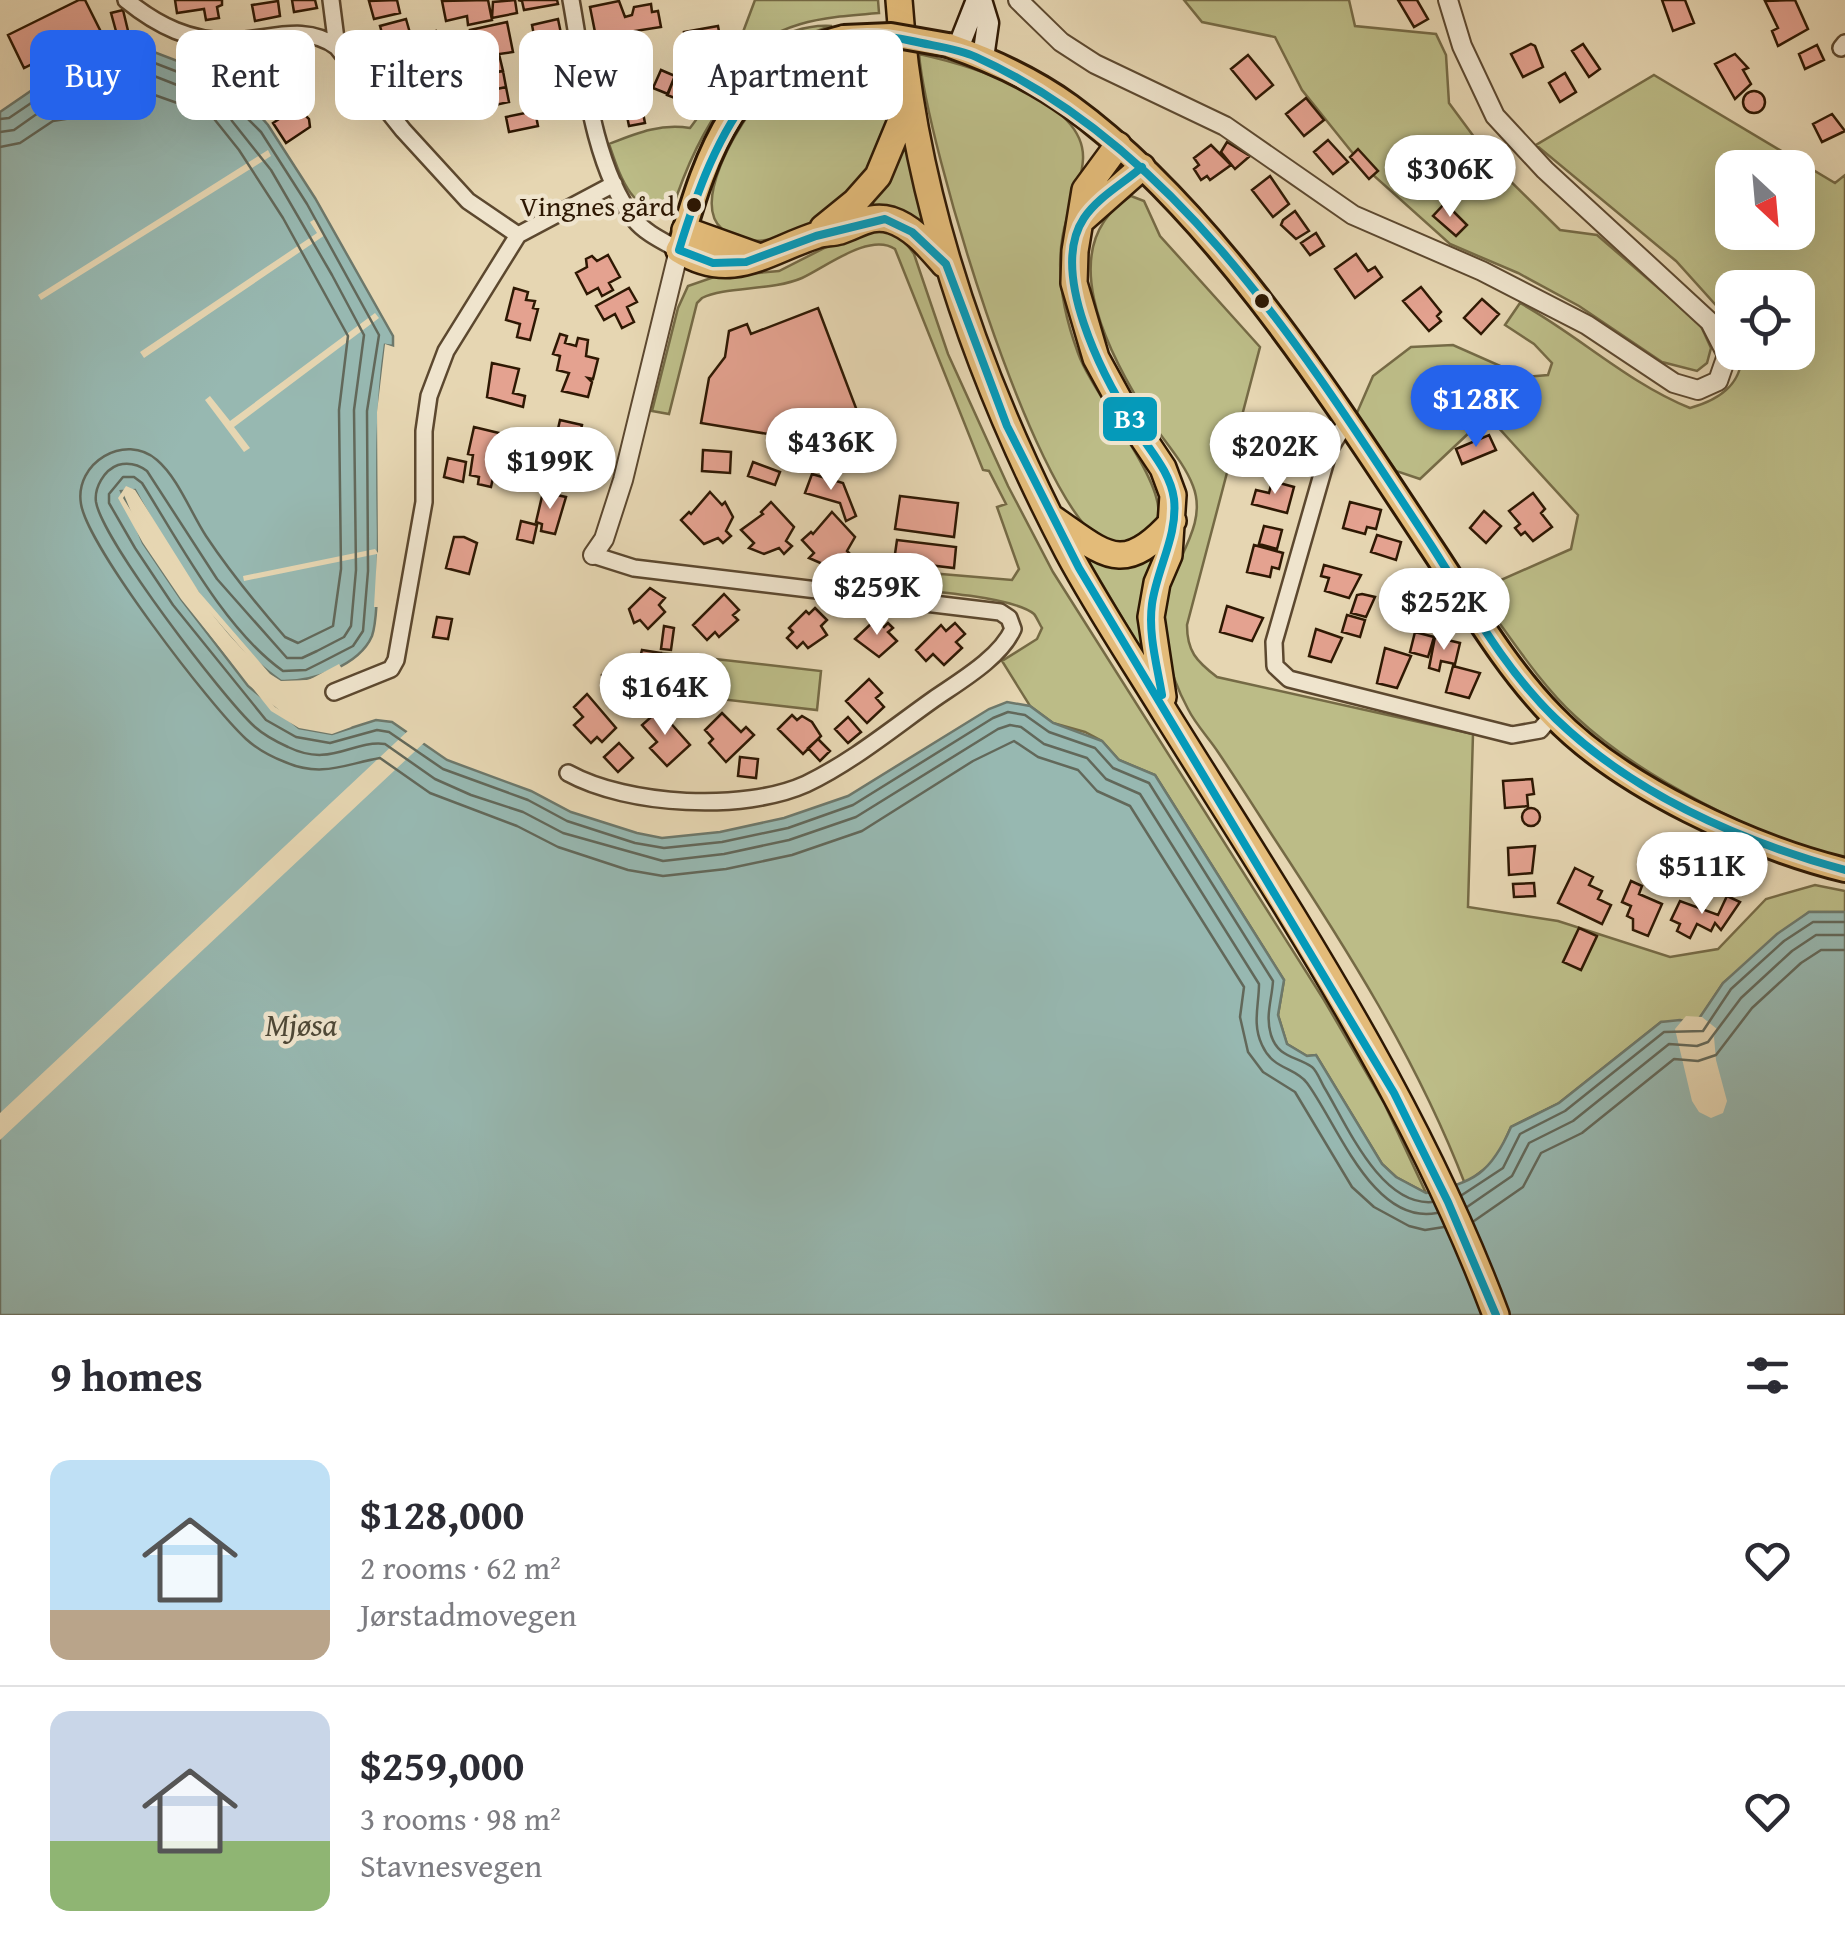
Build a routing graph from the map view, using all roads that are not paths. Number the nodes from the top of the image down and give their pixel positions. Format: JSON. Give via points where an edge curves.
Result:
{"nodes":[{"id":1,"x":126,"y":0,"type":"edge"},
{"id":2,"x":331,"y":0,"type":"edge"},
{"id":3,"x":571,"y":0,"type":"edge"},
{"id":4,"x":899,"y":0,"type":"edge"},
{"id":5,"x":979,"y":0,"type":"edge"},
{"id":6,"x":1018,"y":0,"type":"edge"},
{"id":7,"x":1448,"y":0,"type":"edge"},
{"id":8,"x":335,"y":30,"type":"edge"},
{"id":9,"x":335,"y":45,"type":"edge"},
{"id":10,"x":953,"y":47,"type":"junction"},
{"id":11,"x":983,"y":58,"type":"junction"},
{"id":12,"x":910,"y":99,"type":"junction"},
{"id":13,"x":396,"y":120,"type":"edge"},
{"id":14,"x":1118,"y":144,"type":"junction"},
{"id":15,"x":1142,"y":167,"type":"junction"},
{"id":16,"x":614,"y":184,"type":"junction"},
{"id":17,"x":1082,"y":220,"type":"junction"},
{"id":18,"x":518,"y":235,"type":"junction"},
{"id":19,"x":816,"y":236,"type":"junction"},
{"id":20,"x":682,"y":240,"type":"junction"},
{"id":21,"x":948,"y":268,"type":"junction"},
{"id":22,"x":1346,"y":421,"type":"junction"},
{"id":23,"x":1050,"y":516,"type":"junction"},
{"id":24,"x":1173,"y":522,"type":"junction"},
{"id":25,"x":594,"y":555,"type":"joint"},
{"id":26,"x":334,"y":692,"type":"dead end"},
{"id":27,"x":1165,"y":712,"type":"junction"},
{"id":28,"x":1552,"y":716,"type":"junction"},
{"id":29,"x":568,"y":773,"type":"dead end"},
{"id":30,"x":1845,"y":870,"type":"edge"},
{"id":31,"x":1496,"y":1315,"type":"edge"}],
"edges":[{"from":1,"to":9,"type":"street","via":[[162,26],[207,40],[313,34]]},
{"from":2,"to":8,"type":"street"},
{"from":3,"to":16,"type":"street","via":[[596,129]]},
{"from":4,"to":12,"type":"highway"},
{"from":5,"to":10,"type":"main road"},
{"from":5,"to":11,"type":"main road","via":[[988,23]]},
{"from":6,"to":7,"type":"street","via":[[1094,64],[1225,126],[1352,215],[1588,325],[1674,383],[1698,390],[1718,381],[1728,355],[1710,322],[1495,116]]},
{"from":10,"to":11,"type":"main road"},
{"from":10,"to":20,"type":"main road","bridge":true,"via":[[891,35],[844,37],[784,62],[743,98],[721,130]]},
{"from":11,"to":14,"type":"main road","via":[[1050,93]]},
{"from":12,"to":19,"type":"highway","via":[[878,176]]},
{"from":12,"to":21,"type":"highway"},
{"from":13,"to":18,"type":"street","via":[[468,200]]},
{"from":14,"to":15,"type":"main road"},
{"from":14,"to":17,"type":"highway","via":[[1085,190]]},
{"from":15,"to":17,"type":"highway"},
{"from":15,"to":22,"type":"main road","via":[[1204,234]]},
{"from":16,"to":18,"type":"street"},
{"from":16,"to":20,"type":"street","via":[[641,227]]},
{"from":17,"to":24,"type":"highway","via":[[1074,266],[1084,326],[1106,377],[1167,476]]},
{"from":18,"to":26,"type":"street","via":[[446,351],[430,396],[422,512],[396,660],[391,669]]},
{"from":19,"to":20,"type":"highway","via":[[731,266],[696,261]]},
{"from":19,"to":21,"type":"highway","via":[[864,219],[889,220],[913,232]]},
{"from":20,"to":25,"type":"street","via":[[624,480]]},
{"from":21,"to":23,"type":"highway","via":[[987,379]]},
{"from":22,"to":28,"type":"main road"},
{"from":22,"to":28,"type":"street","via":[[1329,450],[1274,642],[1275,666],[1289,679],[1512,736],[1540,730]]},
{"from":23,"to":24,"type":"highway","via":[[1101,551],[1124,556],[1144,550]]},
{"from":23,"to":27,"type":"highway"},
{"from":24,"to":27,"type":"highway","via":[[1151,617]]},
{"from":25,"to":29,"type":"street","via":[[634,568],[1000,612],[1013,629],[1008,641],[944,692],[837,766],[783,793],[645,798]]},
{"from":27,"to":31,"type":"highway","via":[[1350,1012],[1426,1152]]},
{"from":28,"to":30,"type":"main road","via":[[1591,750],[1664,795],[1772,848]]}]}
